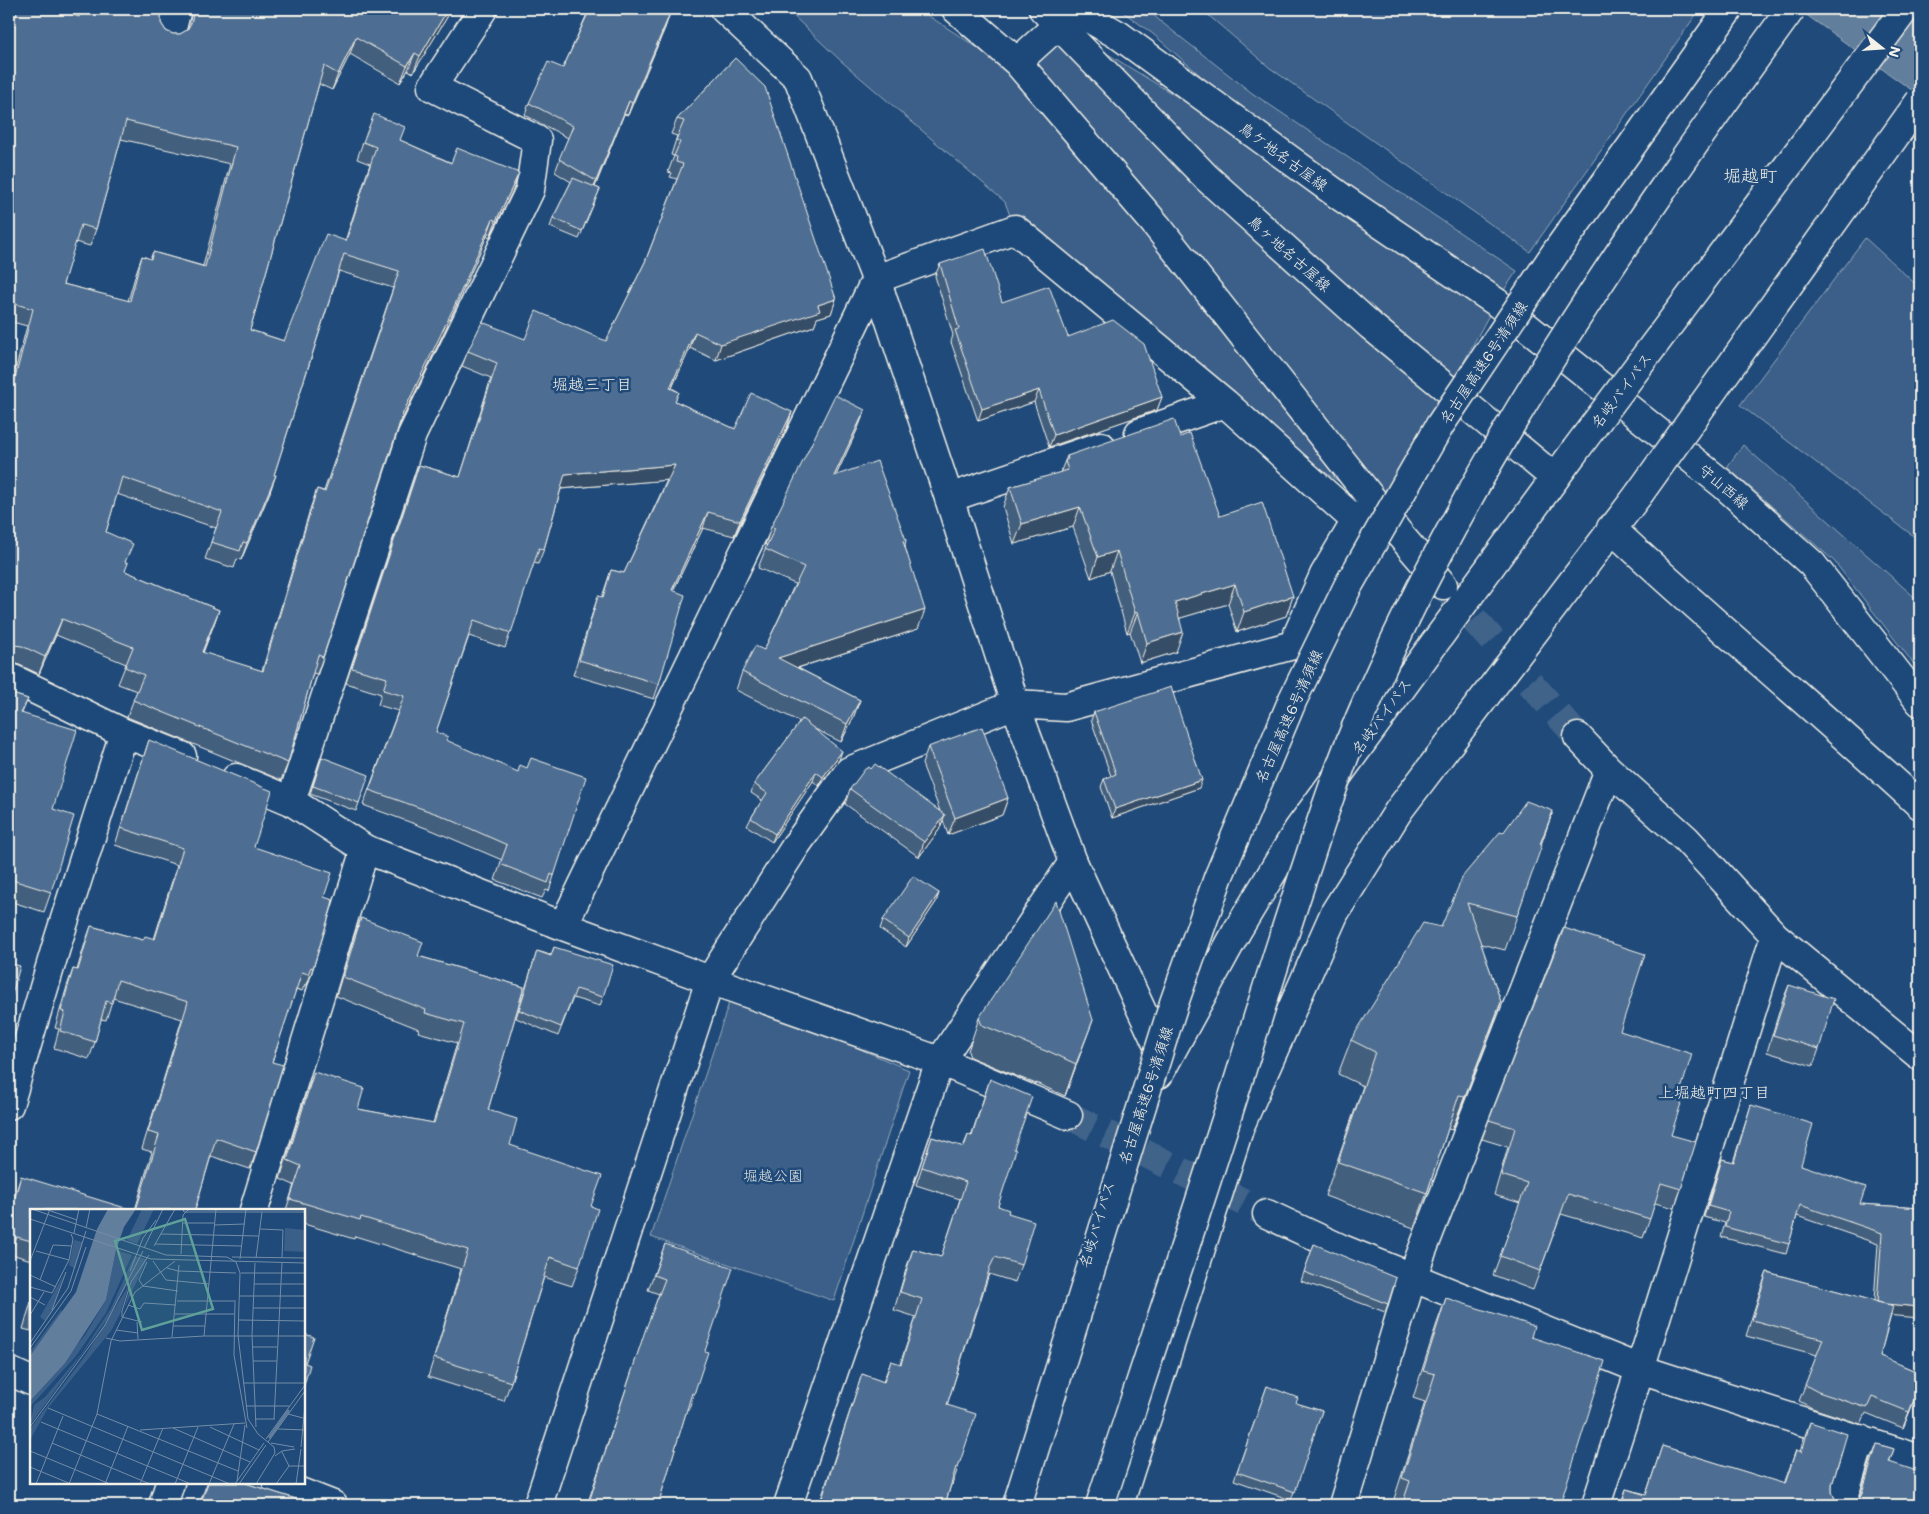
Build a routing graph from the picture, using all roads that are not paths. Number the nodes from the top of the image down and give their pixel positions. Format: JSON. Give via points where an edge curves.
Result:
{"nodes":[{"id":1,"x":177,"y":9,"type":"edge"},
{"id":2,"x":483,"y":9,"type":"edge"},
{"id":3,"x":724,"y":9,"type":"edge"},
{"id":4,"x":956,"y":9,"type":"edge"},
{"id":5,"x":1729,"y":9,"type":"edge"},
{"id":6,"x":1791,"y":9,"type":"edge"},
{"id":7,"x":1905,"y":9,"type":"edge"},
{"id":8,"x":1058,"y":14,"type":"edge"},
{"id":9,"x":170,"y":36,"type":"edge"},
{"id":10,"x":1016,"y":62,"type":"junction"},
{"id":11,"x":1920,"y":101,"type":"edge"},
{"id":12,"x":876,"y":279,"type":"junction"},
{"id":13,"x":1496,"y":302,"type":"joint"},
{"id":14,"x":1225,"y":403,"type":"junction"},
{"id":15,"x":1555,"y":478,"type":"junction"},
{"id":16,"x":950,"y":498,"type":"junction"},
{"id":17,"x":1383,"y":512,"type":"junction"},
{"id":18,"x":1356,"y":521,"type":"junction"},
{"id":19,"x":1612,"y":528,"type":"junction"},
{"id":20,"x":1443,"y":585,"type":"tunnel mouth"},
{"id":21,"x":9,"y":677,"type":"edge"},
{"id":22,"x":1920,"y":702,"type":"edge"},
{"id":23,"x":1015,"y":704,"type":"junction"},
{"id":24,"x":124,"y":733,"type":"junction"},
{"id":25,"x":1578,"y":737,"type":"tunnel mouth"},
{"id":26,"x":1609,"y":770,"type":"junction"},
{"id":27,"x":291,"y":801,"type":"junction"},
{"id":28,"x":1920,"y":805,"type":"edge"},
{"id":29,"x":365,"y":849,"type":"junction"},
{"id":30,"x":1073,"y":862,"type":"junction"},
{"id":31,"x":563,"y":926,"type":"junction"},
{"id":32,"x":1775,"y":936,"type":"junction"},
{"id":33,"x":710,"y":980,"type":"junction"},
{"id":34,"x":1920,"y":1056,"type":"edge"},
{"id":35,"x":940,"y":1061,"type":"junction"},
{"id":36,"x":1165,"y":1061,"type":"junction"},
{"id":37,"x":9,"y":1104,"type":"edge"},
{"id":38,"x":1068,"y":1115,"type":"tunnel mouth"},
{"id":39,"x":254,"y":1209,"type":"edge"},
{"id":40,"x":1267,"y":1214,"type":"tunnel mouth"},
{"id":41,"x":1412,"y":1277,"type":"junction"},
{"id":42,"x":1640,"y":1369,"type":"junction"},
{"id":43,"x":9,"y":1371,"type":"edge"},
{"id":44,"x":30,"y":1381,"type":"edge"},
{"id":45,"x":1860,"y":1439,"type":"junction"},
{"id":46,"x":1920,"y":1459,"type":"edge"},
{"id":47,"x":170,"y":1484,"type":"edge"},
{"id":48,"x":280,"y":1484,"type":"edge"},
{"id":49,"x":164,"y":1505,"type":"edge"},
{"id":50,"x":333,"y":1505,"type":"edge"},
{"id":51,"x":538,"y":1505,"type":"edge"},
{"id":52,"x":788,"y":1505,"type":"edge"},
{"id":53,"x":1008,"y":1505,"type":"edge"},
{"id":54,"x":1017,"y":1505,"type":"edge"},
{"id":55,"x":1100,"y":1505,"type":"edge"},
{"id":56,"x":1119,"y":1505,"type":"edge"},
{"id":57,"x":1343,"y":1505,"type":"edge"},
{"id":58,"x":1596,"y":1505,"type":"edge"},
{"id":59,"x":1841,"y":1505,"type":"edge"}],
"edges":[{"from":1,"to":9,"type":"main road"},
{"from":2,"to":27,"type":"main road","via":[[432,87],[537,140],[530,190],[412,435]]},
{"from":3,"to":12,"type":"main road","via":[[798,78]]},
{"from":4,"to":10,"type":"main road"},
{"from":5,"to":54,"type":"main road","name":"名古屋高速6号清須線","bridge":true,"via":[[1556,252],[1440,425],[1348,586],[1293,699],[1218,878],[1181,985]]},
{"from":6,"to":55,"type":"main road","bridge":true,"via":[[1685,156],[1513,419],[1438,554],[1361,714],[1269,977]]},
{"from":7,"to":15,"type":"main road","name":"名岐バイパス","bridge":true},
{"from":8,"to":10,"type":"main road"},
{"from":8,"to":13,"type":"main road","name":"鳥ケ地名古屋線","via":[[1120,36],[1341,197]]},
{"from":8,"to":15,"type":"main road","name":"鳥ヶ地名古屋線","via":[[1207,178],[1371,326]]},
{"from":10,"to":17,"type":"main road","via":[[1157,226]]},
{"from":11,"to":19,"type":"main road","bridge":true},
{"from":12,"to":14,"type":"main road","via":[[1016,229]]},
{"from":12,"to":16,"type":"main road"},
{"from":12,"to":31,"type":"main road"},
{"from":13,"to":22,"type":"main road","name":"守山西線","via":[[1724,485],[1812,564]]},
{"from":14,"to":16,"type":"main road"},
{"from":14,"to":18,"type":"main road"},
{"from":15,"to":36,"type":"main road","name":"名岐バイパス","via":[[1298,830],[1236,931]]},
{"from":16,"to":23,"type":"main road"},
{"from":17,"to":18,"type":"main road"},
{"from":17,"to":20,"type":"main road"},
{"from":18,"to":23,"type":"main road","via":[[1324,574],[1293,645],[1066,707]]},
{"from":19,"to":28,"type":"main road"},
{"from":19,"to":56,"type":"main road","via":[[1400,810],[1335,912],[1240,1126]]},
{"from":21,"to":24,"type":"main road"},
{"from":23,"to":30,"type":"main road"},
{"from":23,"to":33,"type":"main road","via":[[849,771],[797,844]]},
{"from":24,"to":27,"type":"main road"},
{"from":24,"to":37,"type":"main road"},
{"from":25,"to":26,"type":"main road"},
{"from":26,"to":32,"type":"main road","via":[[1686,839]]},
{"from":26,"to":41,"type":"main road"},
{"from":27,"to":29,"type":"main road"},
{"from":29,"to":31,"type":"main road"},
{"from":29,"to":39,"type":"main road"},
{"from":30,"to":35,"type":"main road"},
{"from":30,"to":36,"type":"main road"},
{"from":31,"to":33,"type":"main road"},
{"from":32,"to":34,"type":"main road"},
{"from":32,"to":42,"type":"main road"},
{"from":33,"to":35,"type":"main road"},
{"from":33,"to":51,"type":"main road"},
{"from":35,"to":38,"type":"main road"},
{"from":35,"to":52,"type":"main road"},
{"from":36,"to":53,"type":"main road","name":"名岐バイパス","via":[[1119,1150]]},
{"from":40,"to":41,"type":"main road"},
{"from":41,"to":42,"type":"main road"},
{"from":41,"to":57,"type":"main road"},
{"from":42,"to":45,"type":"main road"},
{"from":42,"to":58,"type":"main road"},
{"from":43,"to":44,"type":"main road"},
{"from":45,"to":46,"type":"main road"},
{"from":45,"to":59,"type":"main road"},
{"from":47,"to":49,"type":"main road"},
{"from":48,"to":50,"type":"main road"}]}
